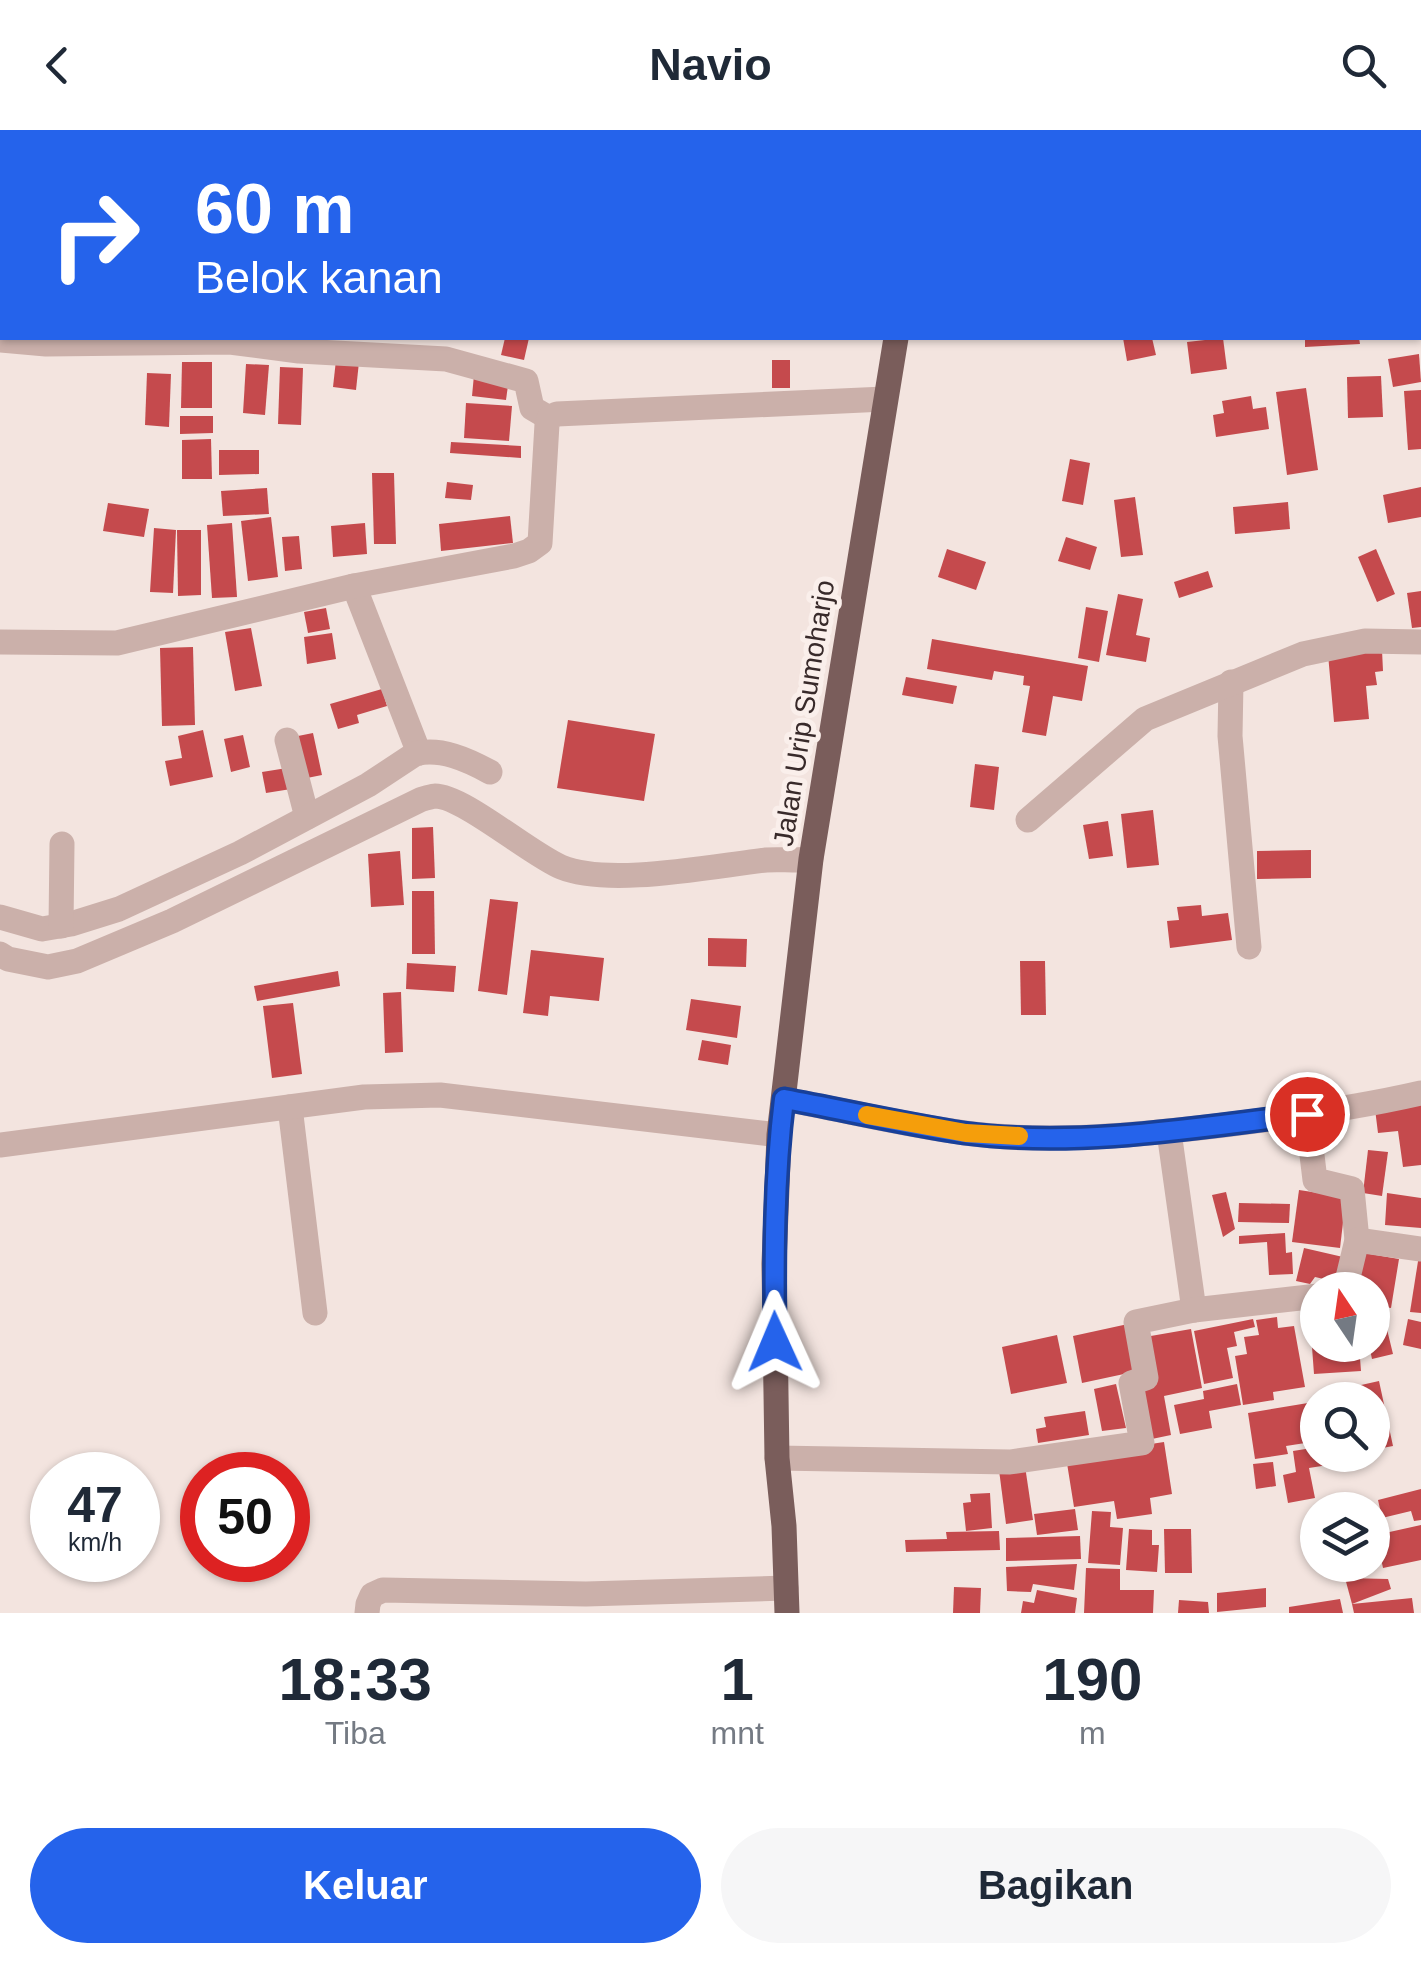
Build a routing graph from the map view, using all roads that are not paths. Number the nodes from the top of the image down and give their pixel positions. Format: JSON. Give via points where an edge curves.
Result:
{"nodes":[{"id":1,"x":0,"y":340,"type":"edge"},
{"id":2,"x":896,"y":340,"type":"edge"},
{"id":3,"x":299,"y":344,"type":"edge"},
{"id":4,"x":885,"y":400,"type":"junction"},
{"id":5,"x":550,"y":418,"type":"junction"},
{"id":6,"x":354,"y":586,"type":"junction"},
{"id":7,"x":0,"y":642,"type":"edge"},
{"id":8,"x":1421,"y":642,"type":"edge"},
{"id":9,"x":1231,"y":691,"type":"junction"},
{"id":10,"x":287,"y":740,"type":"dead end"},
{"id":11,"x":419,"y":753,"type":"junction"},
{"id":12,"x":490,"y":772,"type":"dead end"},
{"id":13,"x":1028,"y":820,"type":"dead end"},
{"id":14,"x":319,"y":826,"type":"junction"},
{"id":15,"x":62,"y":844,"type":"dead end"},
{"id":16,"x":811,"y":859,"type":"junction"},
{"id":17,"x":0,"y":917,"type":"edge"},
{"id":18,"x":42,"y":943,"type":"junction"},
{"id":19,"x":1249,"y":947,"type":"dead end"},
{"id":20,"x":0,"y":954,"type":"edge"},
{"id":21,"x":1421,"y":1093,"type":"edge"},
{"id":22,"x":784,"y":1099,"type":"junction"},
{"id":23,"x":290,"y":1107,"type":"junction"},
{"id":24,"x":1307,"y":1114,"type":"junction"},
{"id":25,"x":1169,"y":1132,"type":"junction"},
{"id":26,"x":779,"y":1134,"type":"junction"},
{"id":27,"x":0,"y":1145,"type":"edge"},
{"id":28,"x":1357,"y":1240,"type":"junction"},
{"id":29,"x":1421,"y":1249,"type":"edge"},
{"id":30,"x":1349,"y":1272,"type":"edge"},
{"id":31,"x":1300,"y":1298,"type":"edge"},
{"id":32,"x":1194,"y":1310,"type":"junction"},
{"id":33,"x":316,"y":1313,"type":"dead end"},
{"id":34,"x":778,"y":1458,"type":"junction"},
{"id":35,"x":786,"y":1601,"type":"edge"},
{"id":36,"x":367,"y":1613,"type":"edge"}],
"edges":[{"from":1,"to":3,"type":"street"},
{"from":2,"to":4,"type":"main road","name":"Jalan Urip Sumoharjo"},
{"from":3,"to":5,"type":"street","via":[[446,359],[502,373],[526,381],[532,408]]},
{"from":4,"to":5,"type":"street"},
{"from":4,"to":16,"type":"main road","name":"Jalan Urip Sumoharjo"},
{"from":5,"to":6,"type":"street","via":[[540,543],[514,556]]},
{"from":6,"to":7,"type":"street","via":[[116,643]]},
{"from":6,"to":11,"type":"street"},
{"from":8,"to":9,"type":"street","via":[[1366,641],[1303,654]]},
{"from":9,"to":13,"type":"street","via":[[1145,720]]},
{"from":9,"to":19,"type":"street"},
{"from":10,"to":14,"type":"street"},
{"from":11,"to":12,"type":"street","via":[[458,757]]},
{"from":11,"to":14,"type":"street"},
{"from":14,"to":16,"type":"street","via":[[434,796],[561,867],[592,875]]},
{"from":14,"to":18,"type":"street","via":[[240,853]]},
{"from":14,"to":18,"type":"street","via":[[111,948],[48,967]]},
{"from":15,"to":18,"type":"street"},
{"from":16,"to":22,"type":"main road","name":"Jalan Urip Sumoharjo"},
{"from":17,"to":18,"type":"street"},
{"from":18,"to":20,"type":"street","via":[[8,959]]},
{"from":21,"to":24,"type":"street"},
{"from":22,"to":25,"type":"street","via":[[966,1133],[1068,1138]]},
{"from":22,"to":26,"type":"main road","name":"Jalan Urip Sumoharjo"},
{"from":23,"to":26,"type":"street","via":[[440,1095]]},
{"from":23,"to":27,"type":"street"},
{"from":23,"to":33,"type":"street"},
{"from":24,"to":25,"type":"street"},
{"from":24,"to":28,"type":"street","via":[[1316,1180],[1352,1189]]},
{"from":25,"to":32,"type":"street"},
{"from":26,"to":34,"type":"main road","name":"Jalan Urip Sumoharjo"},
{"from":28,"to":29,"type":"street"},
{"from":28,"to":30,"type":"street"},
{"from":31,"to":32,"type":"street"},
{"from":32,"to":34,"type":"street","via":[[1136,1322],[1146,1378],[1131,1382],[1142,1443],[1010,1462]]},
{"from":34,"to":35,"type":"main road","name":"Jalan Urip Sumoharjo"},
{"from":35,"to":36,"type":"street","via":[[383,1590],[372,1595]]}]}
